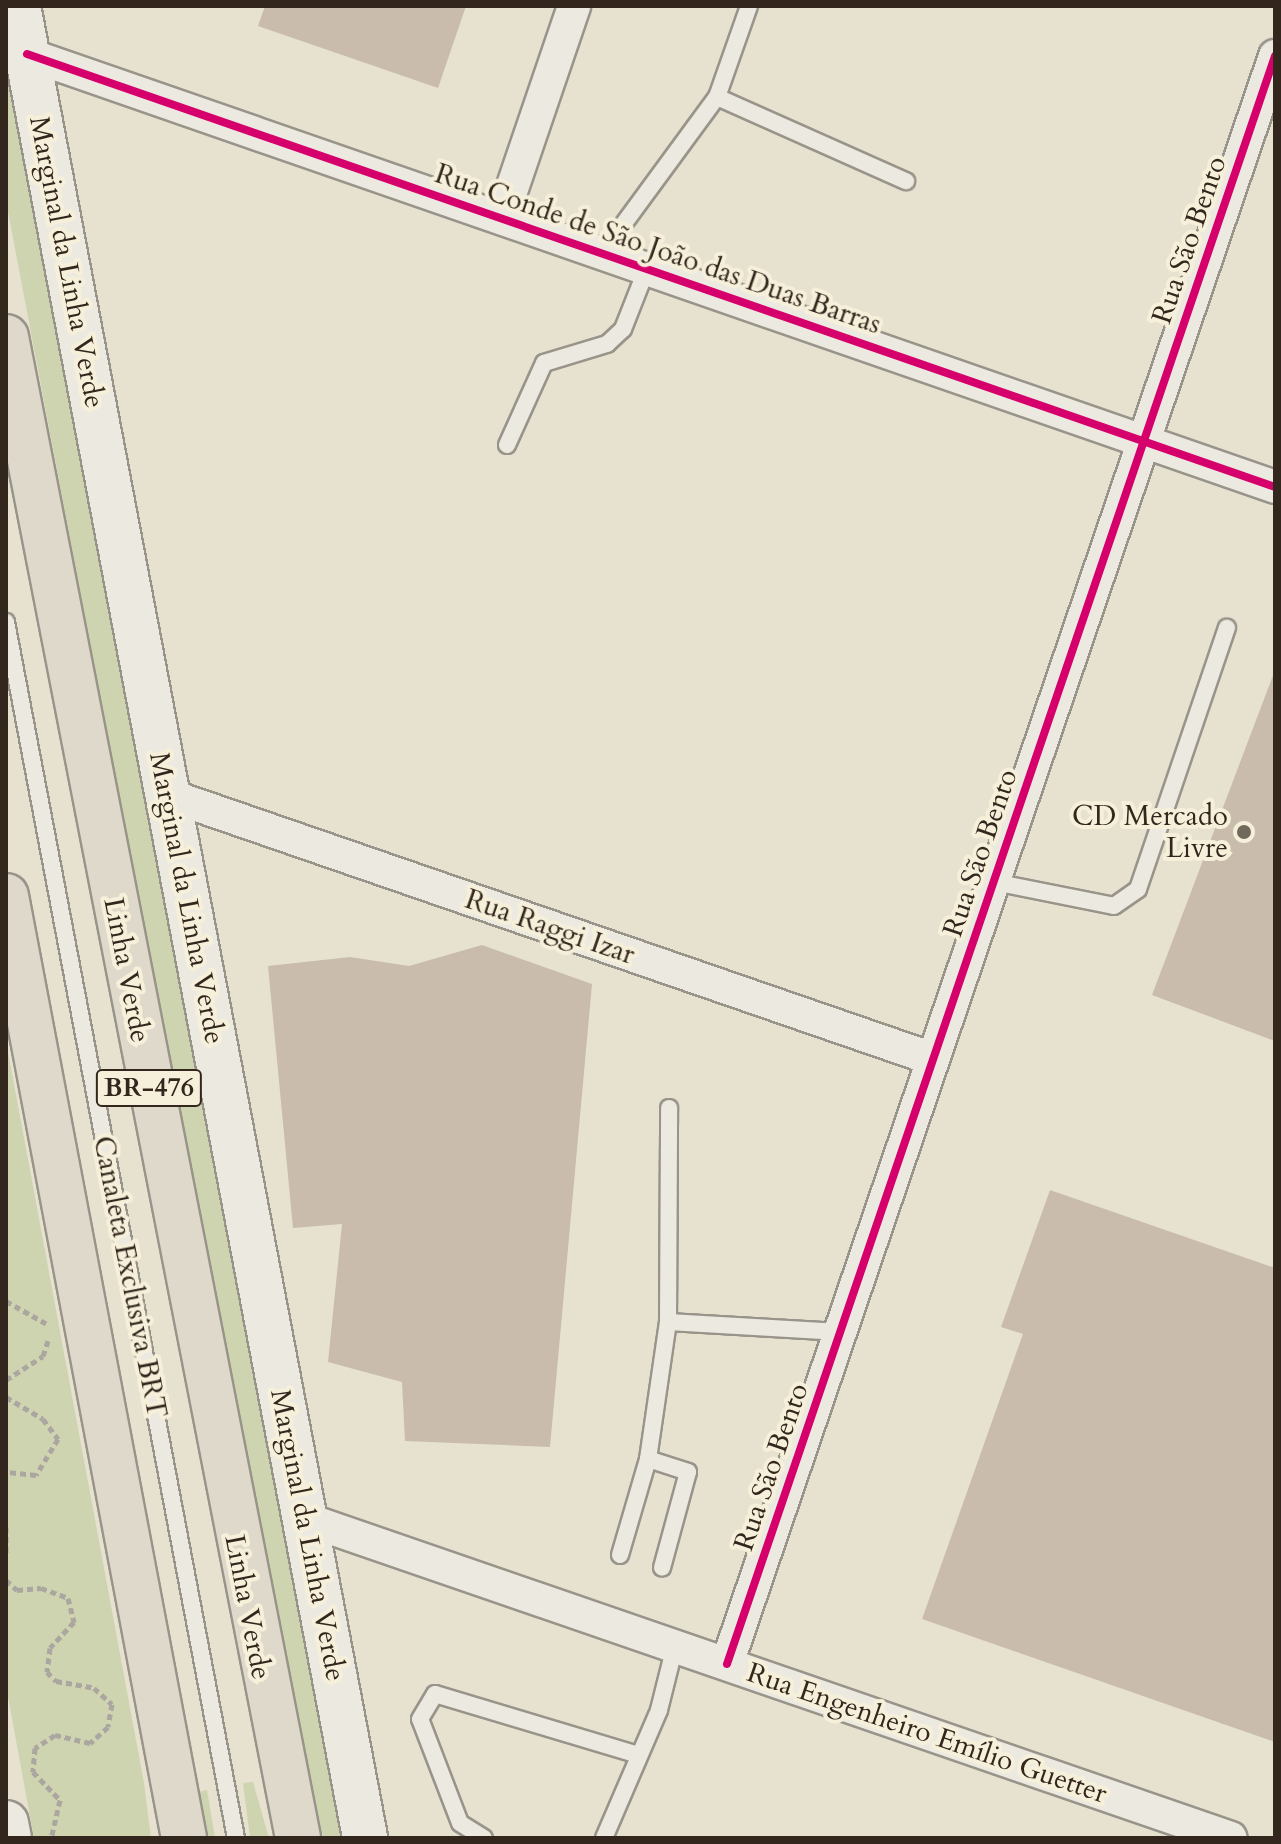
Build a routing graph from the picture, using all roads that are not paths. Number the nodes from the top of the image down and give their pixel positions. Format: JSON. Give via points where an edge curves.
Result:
{"nodes":[{"id":1,"x":18,"y":6,"type":"edge"},
{"id":2,"x":574,"y":6,"type":"edge"},
{"id":3,"x":749,"y":6,"type":"edge"},
{"id":4,"x":27,"y":54,"type":"junction"},
{"id":5,"x":1275,"y":56,"type":"edge"},
{"id":6,"x":717,"y":97,"type":"junction"},
{"id":7,"x":906,"y":181,"type":"dead end"},
{"id":8,"x":502,"y":218,"type":"junction"},
{"id":9,"x":603,"y":252,"type":"junction"},
{"id":10,"x":647,"y":268,"type":"junction"},
{"id":11,"x":6,"y":337,"type":"edge"},
{"id":12,"x":1144,"y":441,"type":"junction"},
{"id":13,"x":507,"y":445,"type":"dead end"},
{"id":14,"x":1275,"y":487,"type":"edge"},
{"id":15,"x":6,"y":622,"type":"edge"},
{"id":16,"x":1227,"y":628,"type":"dead end"},
{"id":17,"x":168,"y":795,"type":"junction"},
{"id":18,"x":994,"y":882,"type":"junction"},
{"id":19,"x":6,"y":896,"type":"edge"},
{"id":20,"x":933,"y":1059,"type":"junction"},
{"id":21,"x":669,"y":1108,"type":"dead end"},
{"id":22,"x":668,"y":1322,"type":"junction"},
{"id":23,"x":841,"y":1332,"type":"junction"},
{"id":24,"x":648,"y":1459,"type":"junction"},
{"id":25,"x":305,"y":1519,"type":"junction"},
{"id":26,"x":620,"y":1555,"type":"dead end"},
{"id":27,"x":662,"y":1568,"type":"dead end"},
{"id":28,"x":675,"y":1646,"type":"junction"},
{"id":29,"x":727,"y":1664,"type":"junction"},
{"id":30,"x":638,"y":1755,"type":"junction"},
{"id":31,"x":6,"y":1823,"type":"edge"},
{"id":32,"x":9,"y":1838,"type":"edge"},
{"id":33,"x":184,"y":1838,"type":"edge"},
{"id":34,"x":236,"y":1838,"type":"edge"},
{"id":35,"x":298,"y":1838,"type":"edge"},
{"id":36,"x":365,"y":1838,"type":"edge"},
{"id":37,"x":484,"y":1838,"type":"edge"},
{"id":38,"x":604,"y":1838,"type":"edge"},
{"id":39,"x":1231,"y":1838,"type":"edge"}],
"edges":[{"from":1,"to":4,"type":"main road","name":"Marginal da Linha Verde"},
{"from":2,"to":8,"type":"street"},
{"from":3,"to":6,"type":"lane"},
{"from":4,"to":8,"type":"street","name":"Rua Conde de São João das Duas Barras"},
{"from":4,"to":17,"type":"main road","name":"Marginal da Linha Verde"},
{"from":5,"to":12,"type":"street","name":"Rua São Bento"},
{"from":6,"to":7,"type":"lane"},
{"from":6,"to":9,"type":"lane"},
{"from":8,"to":9,"type":"street","name":"Rua Conde de São João das Duas Barras"},
{"from":9,"to":10,"type":"street","name":"Rua Conde de São João das Duas Barras"},
{"from":10,"to":12,"type":"street","name":"Rua Conde de São João das Duas Barras"},
{"from":10,"to":13,"type":"lane","via":[[623,329],[607,344],[544,363]]},
{"from":11,"to":35,"type":"highway","name":"Linha Verde","number":"BR-476"},
{"from":12,"to":14,"type":"street","name":"Rua Conde de São João das Duas Barras"},
{"from":12,"to":18,"type":"street","name":"Rua São Bento"},
{"from":15,"to":34,"type":"lane","name":"Canaleta Exclusiva BRT"},
{"from":16,"to":18,"type":"lane","via":[[1138,889],[1114,906]]},
{"from":17,"to":20,"type":"street","name":"Rua Raggi Izar"},
{"from":17,"to":25,"type":"main road","name":"Marginal da Linha Verde"},
{"from":18,"to":20,"type":"street","name":"Rua São Bento"},
{"from":19,"to":33,"type":"highway"},
{"from":20,"to":23,"type":"street","name":"Rua São Bento"},
{"from":21,"to":22,"type":"lane"},
{"from":22,"to":23,"type":"lane"},
{"from":22,"to":24,"type":"lane"},
{"from":23,"to":29,"type":"street","name":"Rua São Bento"},
{"from":24,"to":26,"type":"lane"},
{"from":24,"to":27,"type":"lane","via":[[688,1472]]},
{"from":25,"to":28,"type":"street","name":"Rua Engenheiro Emílio Guetter"},
{"from":25,"to":36,"type":"main road","name":"Marginal da Linha Verde"},
{"from":28,"to":29,"type":"street","name":"Rua Engenheiro Emílio Guetter"},
{"from":28,"to":30,"type":"lane"},
{"from":29,"to":39,"type":"street","name":"Rua Engenheiro Emílio Guetter"},
{"from":30,"to":37,"type":"lane","via":[[435,1694],[420,1719],[460,1823]]},
{"from":30,"to":38,"type":"lane"},
{"from":31,"to":32,"type":"main road"}]}
